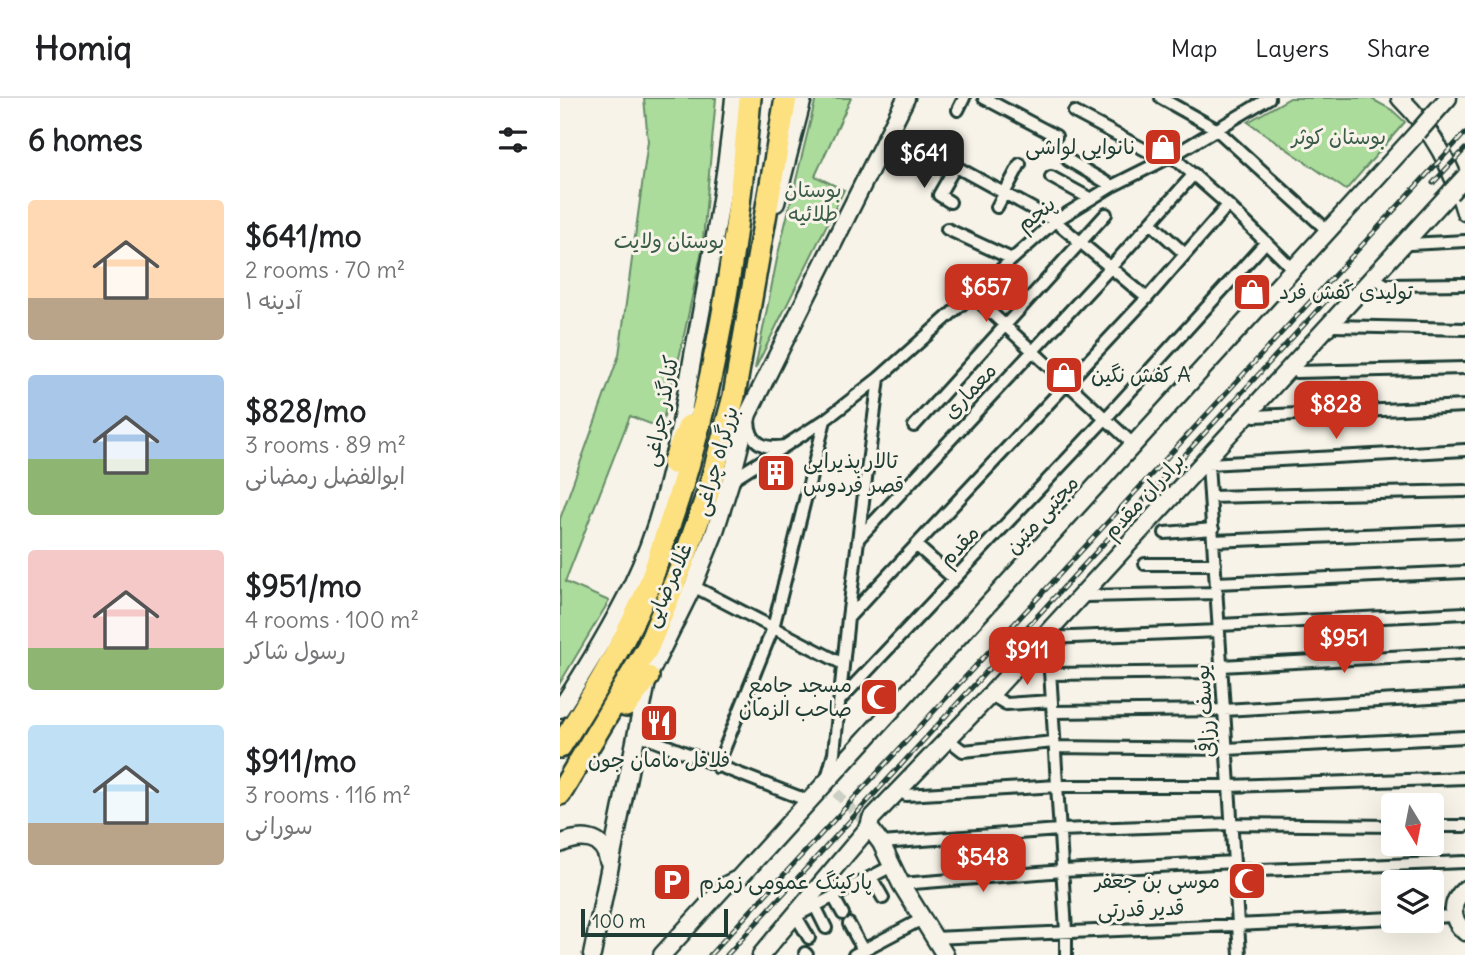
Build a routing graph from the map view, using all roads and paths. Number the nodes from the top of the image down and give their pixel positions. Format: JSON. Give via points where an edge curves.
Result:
{"nodes":[{"id":1,"x":734,"y":98,"type":"edge"},
{"id":2,"x":750,"y":98,"type":"edge"},
{"id":3,"x":786,"y":98,"type":"edge"},
{"id":4,"x":803,"y":98,"type":"edge"},
{"id":5,"x":906,"y":98,"type":"edge"},
{"id":6,"x":964,"y":98,"type":"edge"},
{"id":7,"x":984,"y":98,"type":"edge"},
{"id":8,"x":1161,"y":98,"type":"edge"},
{"id":9,"x":1269,"y":98,"type":"edge"},
{"id":10,"x":1448,"y":98,"type":"edge"},
{"id":11,"x":1410,"y":102,"type":"edge"},
{"id":12,"x":958,"y":110,"type":"dead end"},
{"id":13,"x":1074,"y":111,"type":"dead end"},
{"id":14,"x":1216,"y":129,"type":"junction"},
{"id":15,"x":889,"y":130,"type":"junction"},
{"id":16,"x":1055,"y":136,"type":"dead end"},
{"id":17,"x":1172,"y":156,"type":"junction"},
{"id":18,"x":1068,"y":160,"type":"dead end"},
{"id":19,"x":1020,"y":164,"type":"dead end"},
{"id":20,"x":955,"y":167,"type":"junction"},
{"id":21,"x":1194,"y":174,"type":"junction"},
{"id":22,"x":1051,"y":177,"type":"dead end"},
{"id":23,"x":1465,"y":177,"type":"edge"},
{"id":24,"x":1112,"y":186,"type":"junction"},
{"id":25,"x":1458,"y":191,"type":"edge"},
{"id":26,"x":1004,"y":194,"type":"junction"},
{"id":27,"x":1091,"y":198,"type":"junction"},
{"id":28,"x":950,"y":202,"type":"dead end"},
{"id":29,"x":1228,"y":205,"type":"junction"},
{"id":30,"x":997,"y":207,"type":"dead end"},
{"id":31,"x":1465,"y":212,"type":"edge"},
{"id":32,"x":1106,"y":214,"type":"dead end"},
{"id":33,"x":1055,"y":221,"type":"junction"},
{"id":34,"x":1151,"y":223,"type":"junction"},
{"id":35,"x":947,"y":229,"type":"dead end"},
{"id":36,"x":1328,"y":230,"type":"junction"},
{"id":37,"x":736,"y":234,"type":"junction"},
{"id":38,"x":1465,"y":241,"type":"edge"},
{"id":39,"x":762,"y":242,"type":"junction"},
{"id":40,"x":1081,"y":242,"type":"junction"},
{"id":41,"x":1408,"y":242,"type":"junction"},
{"id":42,"x":1266,"y":243,"type":"junction"},
{"id":43,"x":1185,"y":254,"type":"junction"},
{"id":44,"x":1012,"y":259,"type":"junction"},
{"id":45,"x":1111,"y":267,"type":"junction"},
{"id":46,"x":1293,"y":269,"type":"junction"},
{"id":47,"x":1374,"y":278,"type":"junction"},
{"id":48,"x":1465,"y":284,"type":"edge"},
{"id":49,"x":971,"y":294,"type":"junction"},
{"id":50,"x":1147,"y":298,"type":"junction"},
{"id":51,"x":1332,"y":325,"type":"junction"},
{"id":52,"x":1006,"y":326,"type":"junction"},
{"id":53,"x":1465,"y":329,"type":"edge"},
{"id":54,"x":1034,"y":351,"type":"junction"},
{"id":55,"x":1465,"y":368,"type":"edge"},
{"id":56,"x":1293,"y":371,"type":"junction"},
{"id":57,"x":879,"y":378,"type":"junction"},
{"id":58,"x":1068,"y":382,"type":"junction"},
{"id":59,"x":1465,"y":406,"type":"edge"},
{"id":60,"x":748,"y":414,"type":"junction"},
{"id":61,"x":1252,"y":415,"type":"junction"},
{"id":62,"x":1106,"y":418,"type":"junction"},
{"id":63,"x":825,"y":420,"type":"junction"},
{"id":64,"x":914,"y":426,"type":"dead end"},
{"id":65,"x":1134,"y":445,"type":"junction"},
{"id":66,"x":785,"y":446,"type":"junction"},
{"id":67,"x":1465,"y":450,"type":"edge"},
{"id":68,"x":1207,"y":462,"type":"junction"},
{"id":69,"x":673,"y":463,"type":"junction"},
{"id":70,"x":731,"y":480,"type":"junction"},
{"id":71,"x":1465,"y":491,"type":"edge"},
{"id":72,"x":1211,"y":497,"type":"junction"},
{"id":73,"x":1213,"y":528,"type":"junction"},
{"id":74,"x":1465,"y":531,"type":"edge"},
{"id":75,"x":1165,"y":533,"type":"dead end"},
{"id":76,"x":858,"y":539,"type":"junction"},
{"id":77,"x":1213,"y":541,"type":"junction"},
{"id":78,"x":916,"y":545,"type":"junction"},
{"id":79,"x":1145,"y":564,"type":"dead end"},
{"id":80,"x":1215,"y":564,"type":"junction"},
{"id":81,"x":1465,"y":572,"type":"edge"},
{"id":82,"x":954,"y":579,"type":"junction"},
{"id":83,"x":693,"y":586,"type":"junction"},
{"id":84,"x":1216,"y":588,"type":"junction"},
{"id":85,"x":1085,"y":595,"type":"junction"},
{"id":86,"x":1465,"y":613,"type":"edge"},
{"id":87,"x":848,"y":618,"type":"junction"},
{"id":88,"x":773,"y":628,"type":"junction"},
{"id":89,"x":1219,"y":628,"type":"junction"},
{"id":90,"x":1046,"y":636,"type":"junction"},
{"id":91,"x":1465,"y":653,"type":"edge"},
{"id":92,"x":843,"y":664,"type":"junction"},
{"id":93,"x":1222,"y":669,"type":"junction"},
{"id":94,"x":1050,"y":674,"type":"junction"},
{"id":95,"x":648,"y":677,"type":"junction"},
{"id":96,"x":592,"y":696,"type":"junction"},
{"id":97,"x":993,"y":696,"type":"junction"},
{"id":98,"x":1465,"y":696,"type":"edge"},
{"id":99,"x":840,"y":700,"type":"junction"},
{"id":100,"x":1052,"y":707,"type":"junction"},
{"id":101,"x":560,"y":709,"type":"edge"},
{"id":102,"x":1224,"y":710,"type":"junction"},
{"id":103,"x":560,"y":734,"type":"edge"},
{"id":104,"x":636,"y":734,"type":"junction"},
{"id":105,"x":1465,"y":737,"type":"edge"},
{"id":106,"x":951,"y":742,"type":"junction"},
{"id":107,"x":1055,"y":745,"type":"junction"},
{"id":108,"x":560,"y":747,"type":"edge"},
{"id":109,"x":1227,"y":749,"type":"junction"},
{"id":110,"x":717,"y":767,"type":"junction"},
{"id":111,"x":1465,"y":778,"type":"edge"},
{"id":112,"x":825,"y":782,"type":"junction"},
{"id":113,"x":565,"y":785,"type":"edge"},
{"id":114,"x":1057,"y":786,"type":"junction"},
{"id":115,"x":1229,"y":786,"type":"junction"},
{"id":116,"x":903,"y":792,"type":"junction"},
{"id":117,"x":809,"y":802,"type":"junction"},
{"id":118,"x":1231,"y":824,"type":"junction"},
{"id":119,"x":1381,"y":826,"type":"edge"},
{"id":120,"x":1444,"y":826,"type":"edge"},
{"id":121,"x":1465,"y":826,"type":"edge"},
{"id":122,"x":869,"y":827,"type":"junction"},
{"id":123,"x":1059,"y":830,"type":"junction"},
{"id":124,"x":881,"y":843,"type":"junction"},
{"id":125,"x":560,"y":844,"type":"edge"},
{"id":126,"x":1465,"y":862,"type":"edge"},
{"id":127,"x":609,"y":863,"type":"junction"},
{"id":128,"x":892,"y":866,"type":"junction"},
{"id":129,"x":1234,"y":866,"type":"junction"},
{"id":130,"x":1062,"y":871,"type":"junction"},
{"id":131,"x":871,"y":877,"type":"junction"},
{"id":132,"x":738,"y":879,"type":"junction"},
{"id":133,"x":901,"y":884,"type":"junction"},
{"id":134,"x":1465,"y":889,"type":"edge"},
{"id":135,"x":833,"y":897,"type":"junction"},
{"id":136,"x":883,"y":898,"type":"dead end"},
{"id":137,"x":815,"y":906,"type":"junction"},
{"id":138,"x":796,"y":916,"type":"junction"},
{"id":139,"x":1444,"y":916,"type":"edge"},
{"id":140,"x":1454,"y":916,"type":"junction"},
{"id":141,"x":922,"y":919,"type":"junction"},
{"id":142,"x":1381,"y":919,"type":"edge"},
{"id":143,"x":1238,"y":925,"type":"junction"},
{"id":144,"x":826,"y":928,"type":"dead end"},
{"id":145,"x":1066,"y":932,"type":"junction"},
{"id":146,"x":1465,"y":932,"type":"edge"},
{"id":147,"x":933,"y":937,"type":"junction"},
{"id":148,"x":809,"y":938,"type":"dead end"},
{"id":149,"x":857,"y":954,"type":"edge"},
{"id":150,"x":592,"y":955,"type":"edge"},
{"id":151,"x":662,"y":955,"type":"edge"},
{"id":152,"x":674,"y":955,"type":"edge"},
{"id":153,"x":748,"y":955,"type":"edge"},
{"id":154,"x":761,"y":955,"type":"edge"},
{"id":155,"x":945,"y":955,"type":"edge"},
{"id":156,"x":1066,"y":955,"type":"edge"},
{"id":157,"x":1240,"y":955,"type":"edge"}],
"edges":[{"from":1,"to":69,"type":"main road","name":"کنارگذر چراغی","via":[[714,243]]},
{"from":2,"to":37,"type":"highway","name":"بزرگراه چراغی"},
{"from":3,"to":39,"type":"highway","name":"بزرگراه چراغی"},
{"from":4,"to":39,"type":"main road"},
{"from":5,"to":15,"type":"main road","name":"غلامرضایی"},
{"from":6,"to":12,"type":"street"},
{"from":7,"to":16,"type":"street"},
{"from":8,"to":14,"type":"street"},
{"from":9,"to":14,"type":"street","name":"پنجم"},
{"from":10,"to":36,"type":"main road","name":"مجتبی متین","bridge":true},
{"from":11,"to":25,"type":"main road","via":[[1441,136]]},
{"from":11,"to":31,"type":"main road","via":[[1456,180]]},
{"from":13,"to":17,"type":"street","via":[[1153,154]]},
{"from":14,"to":17,"type":"street","name":"پنجم"},
{"from":14,"to":36,"type":"street"},
{"from":15,"to":20,"type":"street"},
{"from":15,"to":60,"type":"main road","name":"غلامرضایی"},
{"from":17,"to":21,"type":"street"},
{"from":17,"to":24,"type":"street","name":"پنجم"},
{"from":18,"to":24,"type":"street"},
{"from":19,"to":26,"type":"street"},
{"from":20,"to":26,"type":"street"},
{"from":20,"to":28,"type":"street","via":[[939,195]]},
{"from":21,"to":29,"type":"street"},
{"from":21,"to":34,"type":"street","name":"معماری"},
{"from":22,"to":27,"type":"street"},
{"from":23,"to":25,"type":"main road","name":"برادران مقدم","bridge":true},
{"from":24,"to":27,"type":"street","name":"پنجم"},
{"from":25,"to":41,"type":"main road","name":"برادران مقدم"},
{"from":26,"to":30,"type":"street"},
{"from":26,"to":33,"type":"street"},
{"from":27,"to":33,"type":"street","name":"پنجم"},
{"from":29,"to":42,"type":"street"},
{"from":29,"to":43,"type":"street"},
{"from":32,"to":40,"type":"street"},
{"from":33,"to":40,"type":"street"},
{"from":33,"to":44,"type":"street","name":"پنجم"},
{"from":34,"to":43,"type":"street"},
{"from":34,"to":45,"type":"street","name":"معماری"},
{"from":35,"to":44,"type":"street"},
{"from":36,"to":46,"type":"main road","name":"مجتبی متین"},
{"from":37,"to":69,"type":"highway","via":[[719,289],[691,419]]},
{"from":37,"to":96,"type":"highway","name":"بزرگراه چراغی","via":[[727,303],[696,445],[642,603]]},
{"from":38,"to":41,"type":"street"},
{"from":39,"to":113,"type":"highway","name":"بزرگراه چراغی","via":[[734,396],[701,513],[648,647]]},
{"from":40,"to":45,"type":"street"},
{"from":40,"to":52,"type":"street"},
{"from":41,"to":47,"type":"main road","name":"برادران مقدم"},
{"from":42,"to":46,"type":"street"},
{"from":42,"to":62,"type":"street","name":"مقدم"},
{"from":43,"to":50,"type":"street"},
{"from":44,"to":49,"type":"street","name":"پنجم"},
{"from":45,"to":50,"type":"street"},
{"from":45,"to":54,"type":"street","name":"معماری"},
{"from":46,"to":65,"type":"main road","name":"مجتبی متین"},
{"from":47,"to":48,"type":"street","via":[[1386,285]]},
{"from":47,"to":51,"type":"main road","name":"برادران مقدم"},
{"from":49,"to":52,"type":"street"},
{"from":49,"to":57,"type":"street","name":"پنجم"},
{"from":50,"to":58,"type":"street"},
{"from":51,"to":53,"type":"street"},
{"from":51,"to":56,"type":"main road","name":"برادران مقدم"},
{"from":52,"to":54,"type":"street"},
{"from":52,"to":64,"type":"street"},
{"from":54,"to":58,"type":"street"},
{"from":54,"to":76,"type":"street","name":"معماری"},
{"from":55,"to":56,"type":"street"},
{"from":56,"to":61,"type":"main road","name":"برادران مقدم"},
{"from":57,"to":63,"type":"street","name":"پنجم"},
{"from":57,"to":76,"type":"street"},
{"from":58,"to":62,"type":"street"},
{"from":58,"to":78,"type":"street"},
{"from":59,"to":61,"type":"street"},
{"from":60,"to":66,"type":"street","via":[[752,437],[759,444]]},
{"from":60,"to":70,"type":"main road","name":"غلامرضایی"},
{"from":61,"to":68,"type":"main road","name":"برادران مقدم"},
{"from":62,"to":65,"type":"street"},
{"from":62,"to":82,"type":"street","name":"مقدم"},
{"from":63,"to":66,"type":"street","name":"پنجم"},
{"from":63,"to":88,"type":"street"},
{"from":65,"to":112,"type":"main road","name":"مجتبی متین"},
{"from":66,"to":70,"type":"street","name":"پنجم"},
{"from":67,"to":68,"type":"street"},
{"from":68,"to":72,"type":"street","name":"یوسف رزاقی"},
{"from":68,"to":85,"type":"main road","name":"برادران مقدم"},
{"from":69,"to":101,"type":"main road","name":"کنارگذر چراغی","via":[[633,583]]},
{"from":70,"to":83,"type":"main road","name":"غلامرضایی"},
{"from":71,"to":72,"type":"street"},
{"from":72,"to":73,"type":"street","name":"یوسف رزاقی"},
{"from":73,"to":75,"type":"street"},
{"from":73,"to":77,"type":"street","name":"یوسف رزاقی"},
{"from":74,"to":77,"type":"street"},
{"from":76,"to":87,"type":"street"},
{"from":77,"to":80,"type":"street","name":"یوسف رزاقی"},
{"from":78,"to":82,"type":"street"},
{"from":78,"to":87,"type":"street"},
{"from":79,"to":80,"type":"street"},
{"from":80,"to":84,"type":"street","name":"یوسف رزاقی"},
{"from":81,"to":84,"type":"street"},
{"from":82,"to":99,"type":"street","name":"مقدم"},
{"from":83,"to":88,"type":"street"},
{"from":83,"to":95,"type":"main road","name":"غلامرضایی"},
{"from":84,"to":85,"type":"street"},
{"from":84,"to":89,"type":"street","name":"یوسف رزاقی"},
{"from":85,"to":90,"type":"main road","name":"برادران مقدم"},
{"from":86,"to":89,"type":"street"},
{"from":87,"to":92,"type":"street"},
{"from":88,"to":92,"type":"street"},
{"from":88,"to":110,"type":"street"},
{"from":89,"to":90,"type":"street"},
{"from":89,"to":93,"type":"street","name":"یوسف رزاقی"},
{"from":90,"to":94,"type":"street"},
{"from":90,"to":97,"type":"main road","name":"برادران مقدم"},
{"from":91,"to":93,"type":"street"},
{"from":92,"to":99,"type":"street"},
{"from":93,"to":94,"type":"street"},
{"from":93,"to":102,"type":"street","name":"یوسف رزاقی"},
{"from":94,"to":100,"type":"street"},
{"from":95,"to":104,"type":"main road","name":"غلامرضایی"},
{"from":95,"to":113,"type":"highway"},
{"from":96,"to":103,"type":"highway","name":"بزرگراه چراغی","via":[[582,702]]},
{"from":96,"to":108,"type":"highway","name":"بزرگراه چراغی"},
{"from":97,"to":100,"type":"street","via":[[1006,704]]},
{"from":97,"to":106,"type":"main road","name":"برادران مقدم"},
{"from":98,"to":102,"type":"street"},
{"from":99,"to":112,"type":"street","via":[[834,753]]},
{"from":100,"to":102,"type":"street"},
{"from":100,"to":107,"type":"street"},
{"from":102,"to":109,"type":"street","name":"یوسف رزاقی"},
{"from":104,"to":110,"type":"street"},
{"from":104,"to":127,"type":"main road","name":"غلامرضایی"},
{"from":105,"to":109,"type":"street"},
{"from":106,"to":107,"type":"street","via":[[963,751]]},
{"from":106,"to":116,"type":"main road","name":"برادران مقدم"},
{"from":107,"to":109,"type":"street"},
{"from":107,"to":114,"type":"street"},
{"from":109,"to":115,"type":"street","name":"یوسف رزاقی"},
{"from":110,"to":117,"type":"street"},
{"from":111,"to":115,"type":"street"},
{"from":112,"to":117,"type":"main road","name":"مجتبی متین"},
{"from":114,"to":115,"type":"street"},
{"from":114,"to":116,"type":"street"},
{"from":114,"to":123,"type":"street"},
{"from":115,"to":118,"type":"street","name":"یوسف رزاقی"},
{"from":116,"to":122,"type":"main road","name":"برادران مقدم","via":[[877,824]]},
{"from":117,"to":132,"type":"main road","name":"مجتبی متین"},
{"from":118,"to":119,"type":"street"},
{"from":118,"to":123,"type":"street"},
{"from":118,"to":129,"type":"street","name":"یوسف رزاقی"},
{"from":120,"to":121,"type":"street"},
{"from":122,"to":124,"type":"main road"},
{"from":122,"to":138,"type":"main road","name":"برادران مقدم"},
{"from":123,"to":124,"type":"street"},
{"from":123,"to":130,"type":"street"},
{"from":124,"to":128,"type":"main road"},
{"from":125,"to":127,"type":"main road","via":[[589,839],[603,845]]},
{"from":126,"to":129,"type":"street"},
{"from":127,"to":150,"type":"main road","name":"غلامرضایی"},
{"from":128,"to":131,"type":"street"},
{"from":128,"to":133,"type":"main road"},
{"from":129,"to":130,"type":"street"},
{"from":129,"to":143,"type":"street","name":"یوسف رزاقی"},
{"from":130,"to":133,"type":"street"},
{"from":130,"to":145,"type":"street"},
{"from":131,"to":135,"type":"street"},
{"from":131,"to":136,"type":"street"},
{"from":132,"to":151,"type":"main road","name":"مجتبی متین","via":[[726,886]]},
{"from":132,"to":152,"type":"main road","via":[[733,893]]},
{"from":133,"to":141,"type":"main road"},
{"from":134,"to":140,"type":"main road","via":[[1455,901]]},
{"from":135,"to":137,"type":"street"},
{"from":135,"to":149,"type":"street"},
{"from":137,"to":138,"type":"street"},
{"from":137,"to":144,"type":"street"},
{"from":138,"to":148,"type":"street"},
{"from":138,"to":153,"type":"main road","via":[[774,929]]},
{"from":138,"to":154,"type":"main road","name":"برادران مقدم"},
{"from":139,"to":140,"type":"street"},
{"from":140,"to":146,"type":"main road"},
{"from":141,"to":147,"type":"main road"},
{"from":141,"to":149,"type":"street"},
{"from":142,"to":143,"type":"street","name":"قدیر قدرتی"},
{"from":143,"to":145,"type":"street","name":"قدیر قدرتی"},
{"from":143,"to":157,"type":"street","name":"یوسف رزاقی"},
{"from":145,"to":147,"type":"street","name":"قدیر قدرتی"},
{"from":145,"to":156,"type":"street"},
{"from":147,"to":155,"type":"main road"}]}
